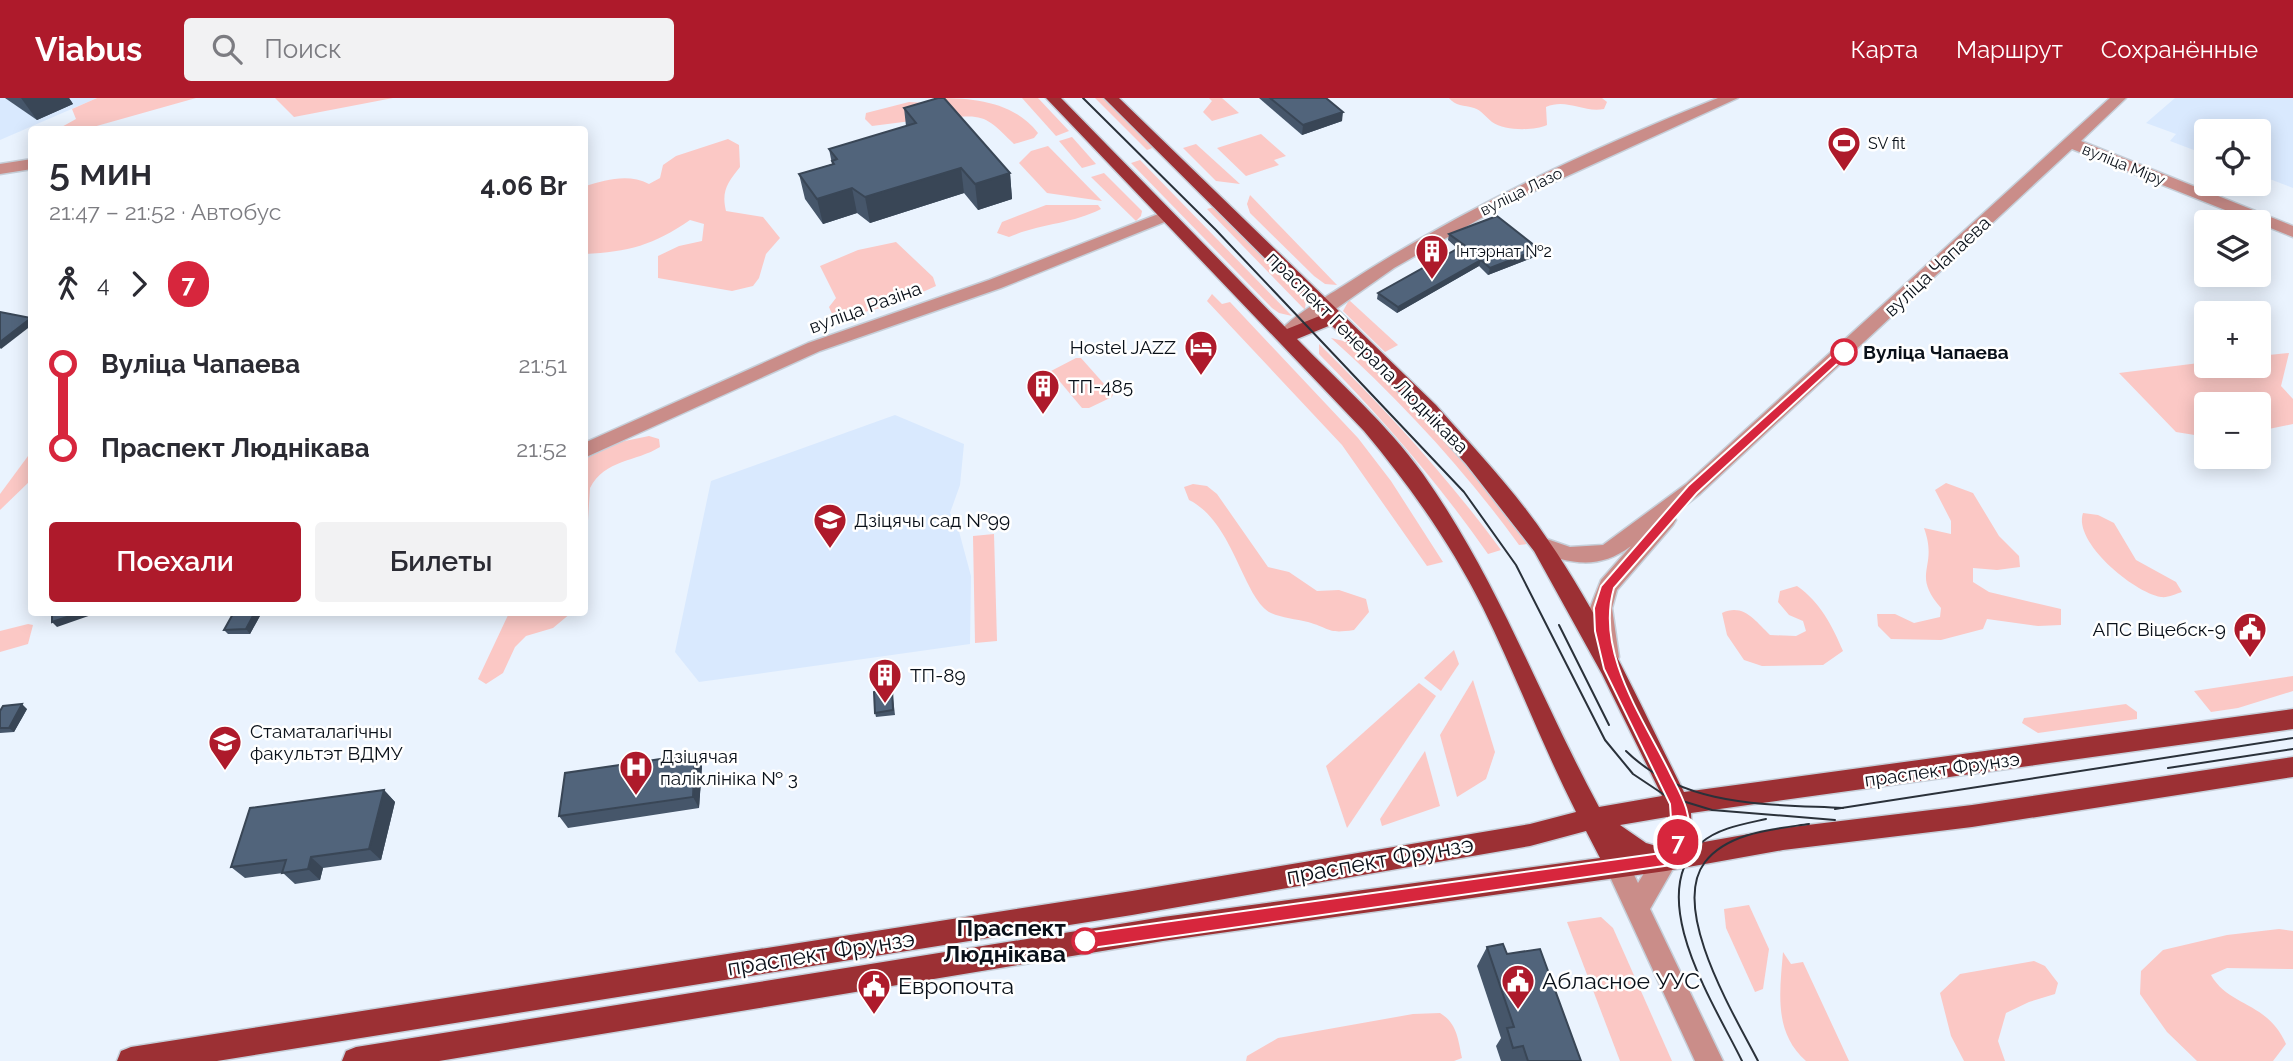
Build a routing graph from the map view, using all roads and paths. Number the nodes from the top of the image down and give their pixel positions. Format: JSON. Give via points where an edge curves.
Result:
{"nodes":[{"id":1,"x":1053,"y":98,"type":"edge"},
{"id":2,"x":1111,"y":98,"type":"edge"},
{"id":3,"x":1731,"y":98,"type":"edge"},
{"id":4,"x":2119,"y":98,"type":"edge"},
{"id":5,"x":2071,"y":143,"type":"junction"},
{"id":6,"x":28,"y":165,"type":"edge"},
{"id":7,"x":0,"y":169,"type":"edge"},
{"id":8,"x":1166,"y":216,"type":"junction"},
{"id":9,"x":2293,"y":232,"type":"edge"},
{"id":10,"x":1328,"y":311,"type":"junction"},
{"id":11,"x":1284,"y":337,"type":"junction"},
{"id":12,"x":588,"y":449,"type":"edge"},
{"id":13,"x":1693,"y":489,"type":"junction"},
{"id":14,"x":1541,"y":545,"type":"junction"},
{"id":15,"x":1611,"y":669,"type":"junction"},
{"id":16,"x":2293,"y":719,"type":"edge"},
{"id":17,"x":2293,"y":767,"type":"edge"},
{"id":18,"x":1678,"y":804,"type":"junction"},
{"id":19,"x":1591,"y":819,"type":"junction"},
{"id":20,"x":1666,"y":860,"type":"junction"},
{"id":21,"x":1616,"y":866,"type":"junction"},
{"id":22,"x":1638,"y":906,"type":"junction"},
{"id":23,"x":622,"y":985,"type":"junction"},
{"id":24,"x":620,"y":1016,"type":"junction"},
{"id":25,"x":131,"y":1061,"type":"edge"},
{"id":26,"x":356,"y":1061,"type":"edge"},
{"id":27,"x":1709,"y":1061,"type":"edge"}],
"edges":[{"from":1,"to":8,"type":"main road"},
{"from":2,"to":10,"type":"main road","name":"праспект Генерала Люднікава"},
{"from":3,"to":10,"type":"street","name":"вуліца Лазо","via":[[1441,230]]},
{"from":4,"to":5,"type":"street","name":"вуліца Чапаева"},
{"from":5,"to":9,"type":"street","name":"вуліца Міру"},
{"from":5,"to":13,"type":"street","name":"вуліца Чапаева"},
{"from":6,"to":7,"type":"street"},
{"from":8,"to":11,"type":"main road"},
{"from":8,"to":12,"type":"street","name":"вуліца Разіна","via":[[995,284],[814,347]]},
{"from":10,"to":11,"type":"main road"},
{"from":10,"to":14,"type":"main road","name":"праспект Генерала Люднікава","via":[[1429,410]]},
{"from":11,"to":19,"type":"main road","via":[[1380,437],[1415,478],[1445,525],[1494,609]]},
{"from":13,"to":14,"type":"street","name":"вуліца Чапаева","via":[[1607,553],[1570,555]]},
{"from":13,"to":15,"type":"street","name":"вуліца Чапаева","via":[[1608,586],[1601,608]]},
{"from":14,"to":15,"type":"main road","name":"праспект Генерала Люднікава"},
{"from":15,"to":18,"type":"main road","name":"праспект Генерала Люднікава"},
{"from":16,"to":18,"type":"main road","name":"праспект Фрунзэ"},
{"from":17,"to":20,"type":"main road","name":"праспект Фрунзэ","via":[[1972,816],[1783,839]]},
{"from":18,"to":19,"type":"main road","name":"праспект Фрунзэ"},
{"from":18,"to":20,"type":"main road","name":"праспект Генерала Люднікава","via":[[1680,834]]},
{"from":19,"to":20,"type":"main road","via":[[1639,852]]},
{"from":19,"to":21,"type":"main road"},
{"from":19,"to":23,"type":"main road","name":"праспект Фрунзэ","via":[[1530,835]]},
{"from":20,"to":21,"type":"main road","name":"праспект Фрунзэ"},
{"from":20,"to":22,"type":"street"},
{"from":21,"to":22,"type":"street"},
{"from":21,"to":24,"type":"main road","name":"праспект Фрунзэ","via":[[1150,931]]},
{"from":22,"to":27,"type":"street"},
{"from":23,"to":24,"type":"street"},
{"from":23,"to":25,"type":"main road","name":"праспект Фрунзэ"},
{"from":24,"to":26,"type":"main road","name":"праспект Фрунзэ"}]}
